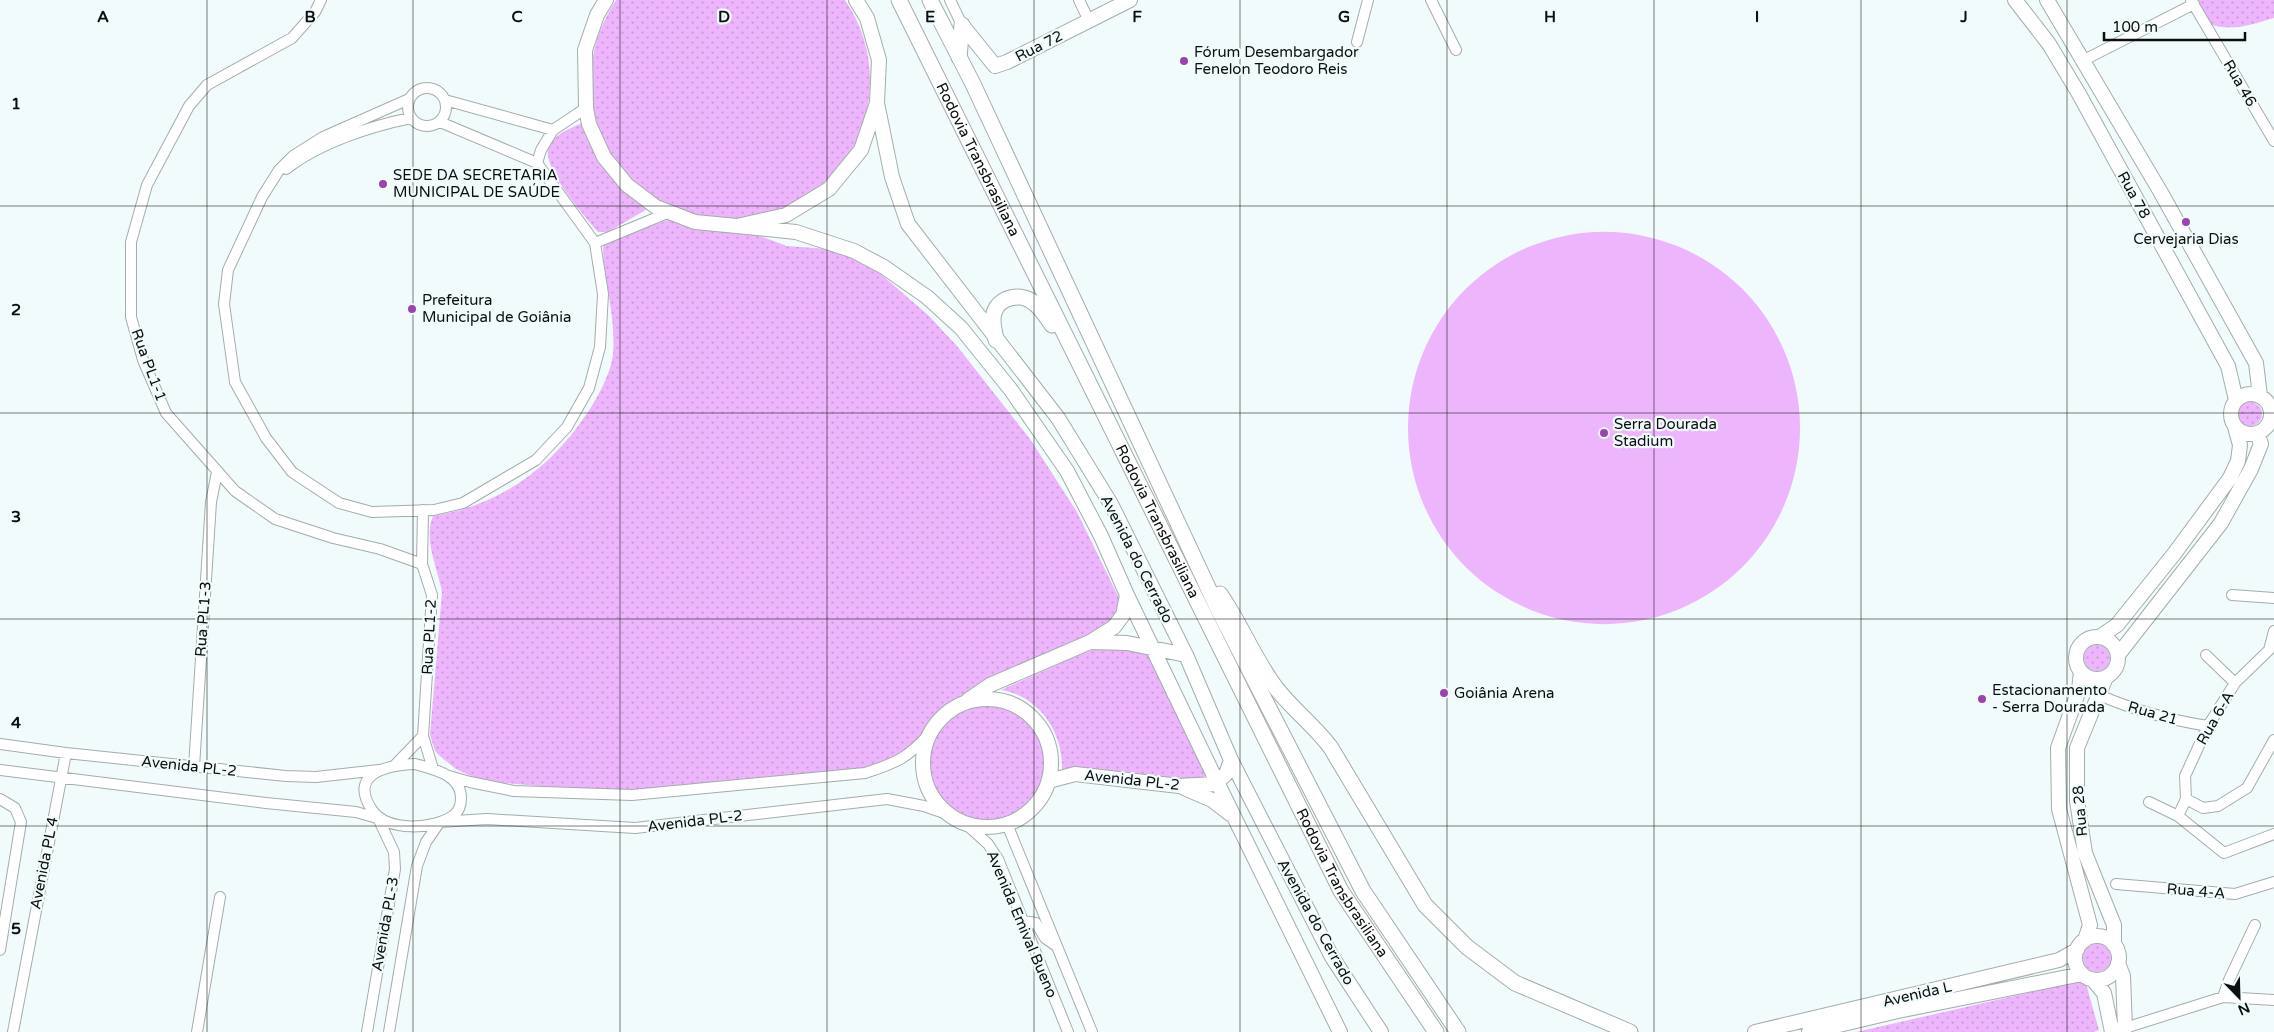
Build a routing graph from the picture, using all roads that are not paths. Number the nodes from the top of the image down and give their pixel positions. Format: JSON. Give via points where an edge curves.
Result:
{"nodes":[{"id":1,"x":322,"y":0,"type":"edge"},
{"id":2,"x":596,"y":0,"type":"edge"},
{"id":3,"x":606,"y":0,"type":"edge"},
{"id":4,"x":856,"y":0,"type":"edge"},
{"id":5,"x":900,"y":0,"type":"edge"},
{"id":6,"x":930,"y":0,"type":"edge"},
{"id":7,"x":950,"y":0,"type":"edge"},
{"id":8,"x":1079,"y":0,"type":"edge"},
{"id":9,"x":1130,"y":0,"type":"edge"},
{"id":10,"x":1368,"y":0,"type":"edge"},
{"id":11,"x":1431,"y":0,"type":"edge"},
{"id":12,"x":2015,"y":0,"type":"edge"},
{"id":13,"x":2047,"y":0,"type":"edge"},
{"id":14,"x":2193,"y":2,"type":"edge"},
{"id":15,"x":597,"y":15,"type":"junction"},
{"id":16,"x":1089,"y":21,"type":"junction"},
{"id":17,"x":962,"y":25,"type":"junction"},
{"id":18,"x":1357,"y":42,"type":"dead end"},
{"id":19,"x":1456,"y":50,"type":"dead end"},
{"id":20,"x":959,"y":57,"type":"junction"},
{"id":21,"x":2084,"y":60,"type":"junction"},
{"id":22,"x":409,"y":99,"type":"junction"},
{"id":23,"x":445,"y":100,"type":"junction"},
{"id":24,"x":878,"y":103,"type":"junction"},
{"id":25,"x":586,"y":108,"type":"junction"},
{"id":26,"x":411,"y":118,"type":"junction"},
{"id":27,"x":440,"y":122,"type":"junction"},
{"id":28,"x":553,"y":130,"type":"junction"},
{"id":29,"x":2274,"y":141,"type":"edge"},
{"id":30,"x":537,"y":163,"type":"junction"},
{"id":31,"x":276,"y":178,"type":"junction"},
{"id":32,"x":670,"y":212,"type":"junction"},
{"id":33,"x":737,"y":226,"type":"junction"},
{"id":34,"x":596,"y":243,"type":"junction"},
{"id":35,"x":996,"y":340,"type":"junction"},
{"id":36,"x":1072,"y":350,"type":"junction"},
{"id":37,"x":2236,"y":400,"type":"junction"},
{"id":38,"x":2267,"y":401,"type":"edge"},
{"id":39,"x":2271,"y":424,"type":"edge"},
{"id":40,"x":2235,"y":427,"type":"junction"},
{"id":41,"x":2257,"y":433,"type":"junction"},
{"id":42,"x":217,"y":472,"type":"junction"},
{"id":43,"x":423,"y":510,"type":"junction"},
{"id":44,"x":422,"y":564,"type":"junction"},
{"id":45,"x":1199,"y":569,"type":"junction"},
{"id":46,"x":1127,"y":595,"type":"junction"},
{"id":47,"x":2232,"y":595,"type":"dead end"},
{"id":48,"x":2274,"y":598,"type":"edge"},
{"id":49,"x":2274,"y":631,"type":"edge"},
{"id":50,"x":2100,"y":636,"type":"junction"},
{"id":51,"x":1090,"y":642,"type":"junction"},
{"id":52,"x":1153,"y":648,"type":"junction"},
{"id":53,"x":2271,"y":651,"type":"edge"},
{"id":54,"x":1186,"y":655,"type":"junction"},
{"id":55,"x":2118,"y":655,"type":"junction"},
{"id":56,"x":2206,"y":655,"type":"dead end"},
{"id":57,"x":2081,"y":672,"type":"junction"},
{"id":58,"x":2106,"y":677,"type":"junction"},
{"id":59,"x":2235,"y":682,"type":"junction"},
{"id":60,"x":2099,"y":695,"type":"junction"},
{"id":61,"x":965,"y":702,"type":"junction"},
{"id":62,"x":2208,"y":726,"type":"junction"},
{"id":63,"x":930,"y":733,"type":"junction"},
{"id":64,"x":423,"y":736,"type":"junction"},
{"id":65,"x":2274,"y":740,"type":"edge"},
{"id":66,"x":0,"y":744,"type":"edge"},
{"id":67,"x":66,"y":753,"type":"junction"},
{"id":68,"x":1232,"y":760,"type":"junction"},
{"id":69,"x":394,"y":765,"type":"junction"},
{"id":70,"x":194,"y":767,"type":"junction"},
{"id":71,"x":433,"y":769,"type":"junction"},
{"id":72,"x":0,"y":770,"type":"edge"},
{"id":73,"x":379,"y":770,"type":"junction"},
{"id":74,"x":449,"y":776,"type":"junction"},
{"id":75,"x":60,"y":779,"type":"junction"},
{"id":76,"x":1049,"y":781,"type":"junction"},
{"id":77,"x":1217,"y":782,"type":"junction"},
{"id":78,"x":1179,"y":786,"type":"junction"},
{"id":79,"x":0,"y":799,"type":"edge"},
{"id":80,"x":2186,"y":800,"type":"junction"},
{"id":81,"x":2149,"y":802,"type":"dead end"},
{"id":82,"x":947,"y":814,"type":"junction"},
{"id":83,"x":2178,"y":816,"type":"junction"},
{"id":84,"x":1234,"y":817,"type":"junction"},
{"id":85,"x":378,"y":818,"type":"junction"},
{"id":86,"x":439,"y":823,"type":"junction"},
{"id":87,"x":966,"y":824,"type":"junction"},
{"id":88,"x":1007,"y":824,"type":"junction"},
{"id":89,"x":2274,"y":834,"type":"edge"},
{"id":90,"x":2274,"y":882,"type":"edge"},
{"id":91,"x":2116,"y":884,"type":"dead end"},
{"id":92,"x":220,"y":896,"type":"dead end"},
{"id":93,"x":2,"y":919,"type":"edge"},
{"id":94,"x":1022,"y":921,"type":"junction"},
{"id":95,"x":2256,"y":924,"type":"dead end"},
{"id":96,"x":1056,"y":945,"type":"junction"},
{"id":97,"x":2081,"y":945,"type":"junction"},
{"id":98,"x":2114,"y":945,"type":"junction"},
{"id":99,"x":0,"y":950,"type":"edge"},
{"id":100,"x":2118,"y":963,"type":"junction"},
{"id":101,"x":2088,"y":977,"type":"junction"},
{"id":102,"x":2223,"y":997,"type":"junction"},
{"id":103,"x":2274,"y":1000,"type":"edge"},
{"id":104,"x":1897,"y":1005,"type":"junction"},
{"id":105,"x":2116,"y":1030,"type":"edge"},
{"id":106,"x":13,"y":1032,"type":"edge"},
{"id":107,"x":197,"y":1032,"type":"edge"},
{"id":108,"x":366,"y":1032,"type":"edge"},
{"id":109,"x":389,"y":1032,"type":"edge"},
{"id":110,"x":1068,"y":1032,"type":"edge"},
{"id":111,"x":1092,"y":1032,"type":"edge"},
{"id":112,"x":1340,"y":1032,"type":"edge"},
{"id":113,"x":1381,"y":1032,"type":"edge"},
{"id":114,"x":1436,"y":1032,"type":"edge"},
{"id":115,"x":1458,"y":1032,"type":"edge"},
{"id":116,"x":1630,"y":1032,"type":"edge"},
{"id":117,"x":1755,"y":1032,"type":"edge"},
{"id":118,"x":1809,"y":1032,"type":"edge"}],
"edges":[{"from":1,"to":42,"type":"street","name":"Rua PL1-1","via":[[292,38],[207,86],[189,106],[147,185],[131,242],[131,317],[143,360],[166,413]]},
{"from":2,"to":15,"type":"main road"},
{"from":3,"to":15,"type":"main road"},
{"from":4,"to":24,"type":"main road","via":[[867,18],[879,60]]},
{"from":5,"to":36,"type":"highway","name":"Rodovia Transbrasiliana"},
{"from":6,"to":20,"type":"highway","name":"Rodovia Transbrasiliana"},
{"from":7,"to":17,"type":"street"},
{"from":8,"to":16,"type":"street"},
{"from":9,"to":16,"type":"main road","name":"Rua 72"},
{"from":10,"to":18,"type":"street"},
{"from":11,"to":19,"type":"street"},
{"from":12,"to":37,"type":"main road","name":"Rua 78","via":[[2049,44],[2079,94],[2228,366]]},
{"from":13,"to":21,"type":"main road","name":"Rua 78"},
{"from":14,"to":21,"type":"street"},
{"from":14,"to":29,"type":"street","name":"Rua 46"},
{"from":15,"to":25,"type":"main road","name":"Avenida do Cerrado","via":[[585,50]]},
{"from":16,"to":17,"type":"main road","name":"Rua 72","via":[[995,66]]},
{"from":17,"to":20,"type":"highway"},
{"from":20,"to":45,"type":"highway","name":"Rodovia Transbrasiliana"},
{"from":21,"to":38,"type":"main road","name":"Rua 78","via":[[2256,363]]},
{"from":22,"to":23,"type":"street","via":[[413,93],[426,88],[438,92]]},
{"from":22,"to":26,"type":"street","via":[[407,106]]},
{"from":22,"to":31,"type":"street","via":[[324,137],[293,156],[279,170]]},
{"from":23,"to":27,"type":"street","via":[[446,112]]},
{"from":23,"to":28,"type":"street"},
{"from":24,"to":33,"type":"main road","via":[[861,150],[829,189],[786,215]]},
{"from":24,"to":35,"type":"main road","name":"Avenida do Cerrado","via":[[892,176],[908,224]]},
{"from":25,"to":28,"type":"street"},
{"from":25,"to":32,"type":"main road","name":"Avenida do Cerrado","via":[[589,124],[610,164],[627,185],[656,207]]},
{"from":26,"to":27,"type":"street","via":[[421,126]]},
{"from":26,"to":31,"type":"street","via":[[380,124],[328,146],[292,165]]},
{"from":27,"to":30,"type":"street"},
{"from":28,"to":30,"type":"street"},
{"from":30,"to":34,"type":"street"},
{"from":31,"to":43,"type":"street","via":[[262,197],[228,270],[224,304],[235,382],[266,438],[292,472],[338,503],[372,512]]},
{"from":32,"to":33,"type":"main road","name":"Avenida do Cerrado","via":[[695,222]]},
{"from":32,"to":34,"type":"street"},
{"from":33,"to":46,"type":"main road","name":"Avenida do Cerrado","via":[[796,232],[854,251],[927,297],[961,328],[1011,390],[1068,471]]},
{"from":34,"to":43,"type":"street","via":[[603,294],[600,347],[589,388],[566,427],[536,460],[463,503]]},
{"from":35,"to":36,"type":"highway","via":[[993,321],[996,308],[1006,298],[1020,297],[1035,303]]},
{"from":35,"to":54,"type":"main road","name":"Avenida do Cerrado","via":[[1058,418],[1111,504]]},
{"from":36,"to":114,"type":"highway","name":"Rodovia Transbrasiliana","via":[[1341,891]]},
{"from":37,"to":38,"type":"main road","via":[[2248,394]]},
{"from":37,"to":40,"type":"main road","via":[[2230,410]]},
{"from":38,"to":39,"type":"main road"},
{"from":39,"to":41,"type":"main road"},
{"from":40,"to":41,"type":"main road","via":[[2245,434]]},
{"from":40,"to":50,"type":"main road","via":[[2240,445],[2238,461],[2230,478],[2117,625]]},
{"from":41,"to":55,"type":"main road","via":[[2261,444],[2252,469],[2221,523]]},
{"from":42,"to":44,"type":"street","name":"Rua PL1-1","via":[[235,491],[275,519]]},
{"from":42,"to":70,"type":"street","name":"Rua PL1-3","via":[[212,498]]},
{"from":43,"to":44,"type":"street","name":"Rua PL1-2"},
{"from":44,"to":64,"type":"street","name":"Rua PL1-2","via":[[432,594]]},
{"from":45,"to":115,"type":"highway","name":"Rodovia Transbrasiliana","via":[[1363,891]]},
{"from":45,"to":116,"type":"highway","via":[[1227,605],[1276,688],[1331,748],[1425,905],[1467,947],[1515,983]]},
{"from":46,"to":51,"type":"main road","via":[[1123,615],[1114,627]]},
{"from":46,"to":52,"type":"main road","name":"Avenida do Cerrado"},
{"from":47,"to":48,"type":"street"},
{"from":49,"to":53,"type":"street","name":"Rua 6-A"},
{"from":50,"to":55,"type":"main road","via":[[2112,643]]},
{"from":50,"to":57,"type":"main road","via":[[2087,638],[2078,647],[2075,660]]},
{"from":51,"to":52,"type":"main road","via":[[1127,643]]},
{"from":51,"to":61,"type":"main road","via":[[990,685]]},
{"from":52,"to":54,"type":"main road"},
{"from":52,"to":77,"type":"main road","name":"Avenida do Cerrado"},
{"from":53,"to":59,"type":"street","name":"Rua 6-A"},
{"from":54,"to":68,"type":"main road","name":"Avenida do Cerrado"},
{"from":55,"to":58,"type":"main road","via":[[2116,668]]},
{"from":56,"to":59,"type":"street"},
{"from":57,"to":58,"type":"main road","via":[[2092,679]]},
{"from":57,"to":97,"type":"main road","name":"Rua 28","via":[[2079,690],[2058,748],[2059,809],[2090,925]]},
{"from":58,"to":60,"type":"main road","name":"Rua 28"},
{"from":59,"to":62,"type":"street","name":"Rua 6-A"},
{"from":60,"to":62,"type":"street","name":"Rua 21","via":[[2156,716]]},
{"from":60,"to":98,"type":"main road","name":"Rua 28","via":[[2077,748],[2077,801],[2084,853],[2114,925]]},
{"from":61,"to":63,"type":"main road","via":[[945,714]]},
{"from":61,"to":76,"type":"main road","via":[[1000,700],[1031,716],[1043,730],[1050,746]]},
{"from":62,"to":80,"type":"street","name":"Rua 6-A","via":[[2185,776]]},
{"from":63,"to":74,"type":"street","name":"Avenida PL-2","via":[[916,749],[895,763],[865,773],[632,795],[514,791]]},
{"from":63,"to":82,"type":"main road","via":[[923,754],[923,777],[932,798]]},
{"from":64,"to":69,"type":"street"},
{"from":64,"to":71,"type":"street","name":"Rua PL1-2"},
{"from":65,"to":80,"type":"street","via":[[2247,788],[2218,806],[2203,808]]},
{"from":66,"to":67,"type":"street","name":"Avenida PL-2"},
{"from":67,"to":70,"type":"street","name":"Avenida PL-2"},
{"from":67,"to":75,"type":"street","name":"Avenida PL 4"},
{"from":68,"to":77,"type":"main road","via":[[1226,774]]},
{"from":68,"to":113,"type":"main road","name":"Avenida do Cerrado","via":[[1332,957]]},
{"from":69,"to":71,"type":"street","via":[[415,764]]},
{"from":69,"to":73,"type":"street"},
{"from":70,"to":73,"type":"street","name":"Avenida PL-2","via":[[316,777]]},
{"from":71,"to":74,"type":"street"},
{"from":72,"to":75,"type":"street","name":"Avenida PL-2"},
{"from":73,"to":85,"type":"street","via":[[367,780],[364,793]]},
{"from":74,"to":86,"type":"street","via":[[458,786],[460,805],[455,814]]},
{"from":75,"to":85,"type":"street","name":"Avenida PL-2","via":[[356,812]]},
{"from":75,"to":106,"type":"street","name":"Avenida PL 4"},
{"from":76,"to":78,"type":"main road","name":"Avenida PL-2","via":[[1076,774]]},
{"from":76,"to":88,"type":"main road","via":[[1040,800],[1026,815]]},
{"from":77,"to":78,"type":"main road","name":"Avenida PL-2"},
{"from":77,"to":84,"type":"main road","name":"Avenida do Cerrado"},
{"from":78,"to":84,"type":"main road","via":[[1212,800]]},
{"from":79,"to":93,"type":"street","via":[[15,808],[21,822]]},
{"from":80,"to":83,"type":"street","name":"Rua 6-A"},
{"from":81,"to":83,"type":"street"},
{"from":82,"to":86,"type":"street","name":"Avenida PL-2","via":[[887,799],[635,828],[487,820]]},
{"from":82,"to":87,"type":"main road"},
{"from":83,"to":89,"type":"street","via":[[2224,853]]},
{"from":84,"to":112,"type":"main road","name":"Avenida do Cerrado"},
{"from":85,"to":86,"type":"street","via":[[410,826]]},
{"from":85,"to":108,"type":"street","name":"Avenida PL-3","via":[[394,852],[395,869]]},
{"from":86,"to":109,"type":"street","name":"Avenida PL-3","via":[[426,842],[417,866]]},
{"from":87,"to":88,"type":"main road","via":[[986,828]]},
{"from":87,"to":94,"type":"street","name":"Avenida Emival Bueno","via":[[988,844],[998,859]]},
{"from":88,"to":96,"type":"street","name":"Avenida Emival Bueno"},
{"from":90,"to":91,"type":"street","name":"Rua 4-A","via":[[2235,894]]},
{"from":92,"to":107,"type":"street"},
{"from":93,"to":99,"type":"street"},
{"from":94,"to":96,"type":"street","via":[[1036,922],[1045,938]]},
{"from":94,"to":110,"type":"street","name":"Avenida Emival Bueno"},
{"from":95,"to":102,"type":"street"},
{"from":96,"to":111,"type":"street","name":"Avenida Emival Bueno"},
{"from":97,"to":98,"type":"main road","via":[[2091,937],[2104,937]]},
{"from":97,"to":101,"type":"main road","via":[[2076,963]]},
{"from":97,"to":104,"type":"main road","name":"Avenida L","via":[[2059,960]]},
{"from":98,"to":100,"type":"main road"},
{"from":100,"to":101,"type":"main road","via":[[2106,978]]},
{"from":100,"to":105,"type":"main road","via":[[2123,976]]},
{"from":101,"to":104,"type":"main road","name":"Avenida L"},
{"from":101,"to":105,"type":"main road","via":[[2104,993]]},
{"from":102,"to":103,"type":"street"},
{"from":102,"to":105,"type":"street"},
{"from":104,"to":117,"type":"main road","name":"Avenida L"},
{"from":104,"to":118,"type":"main road","name":"Avenida L"}]}
